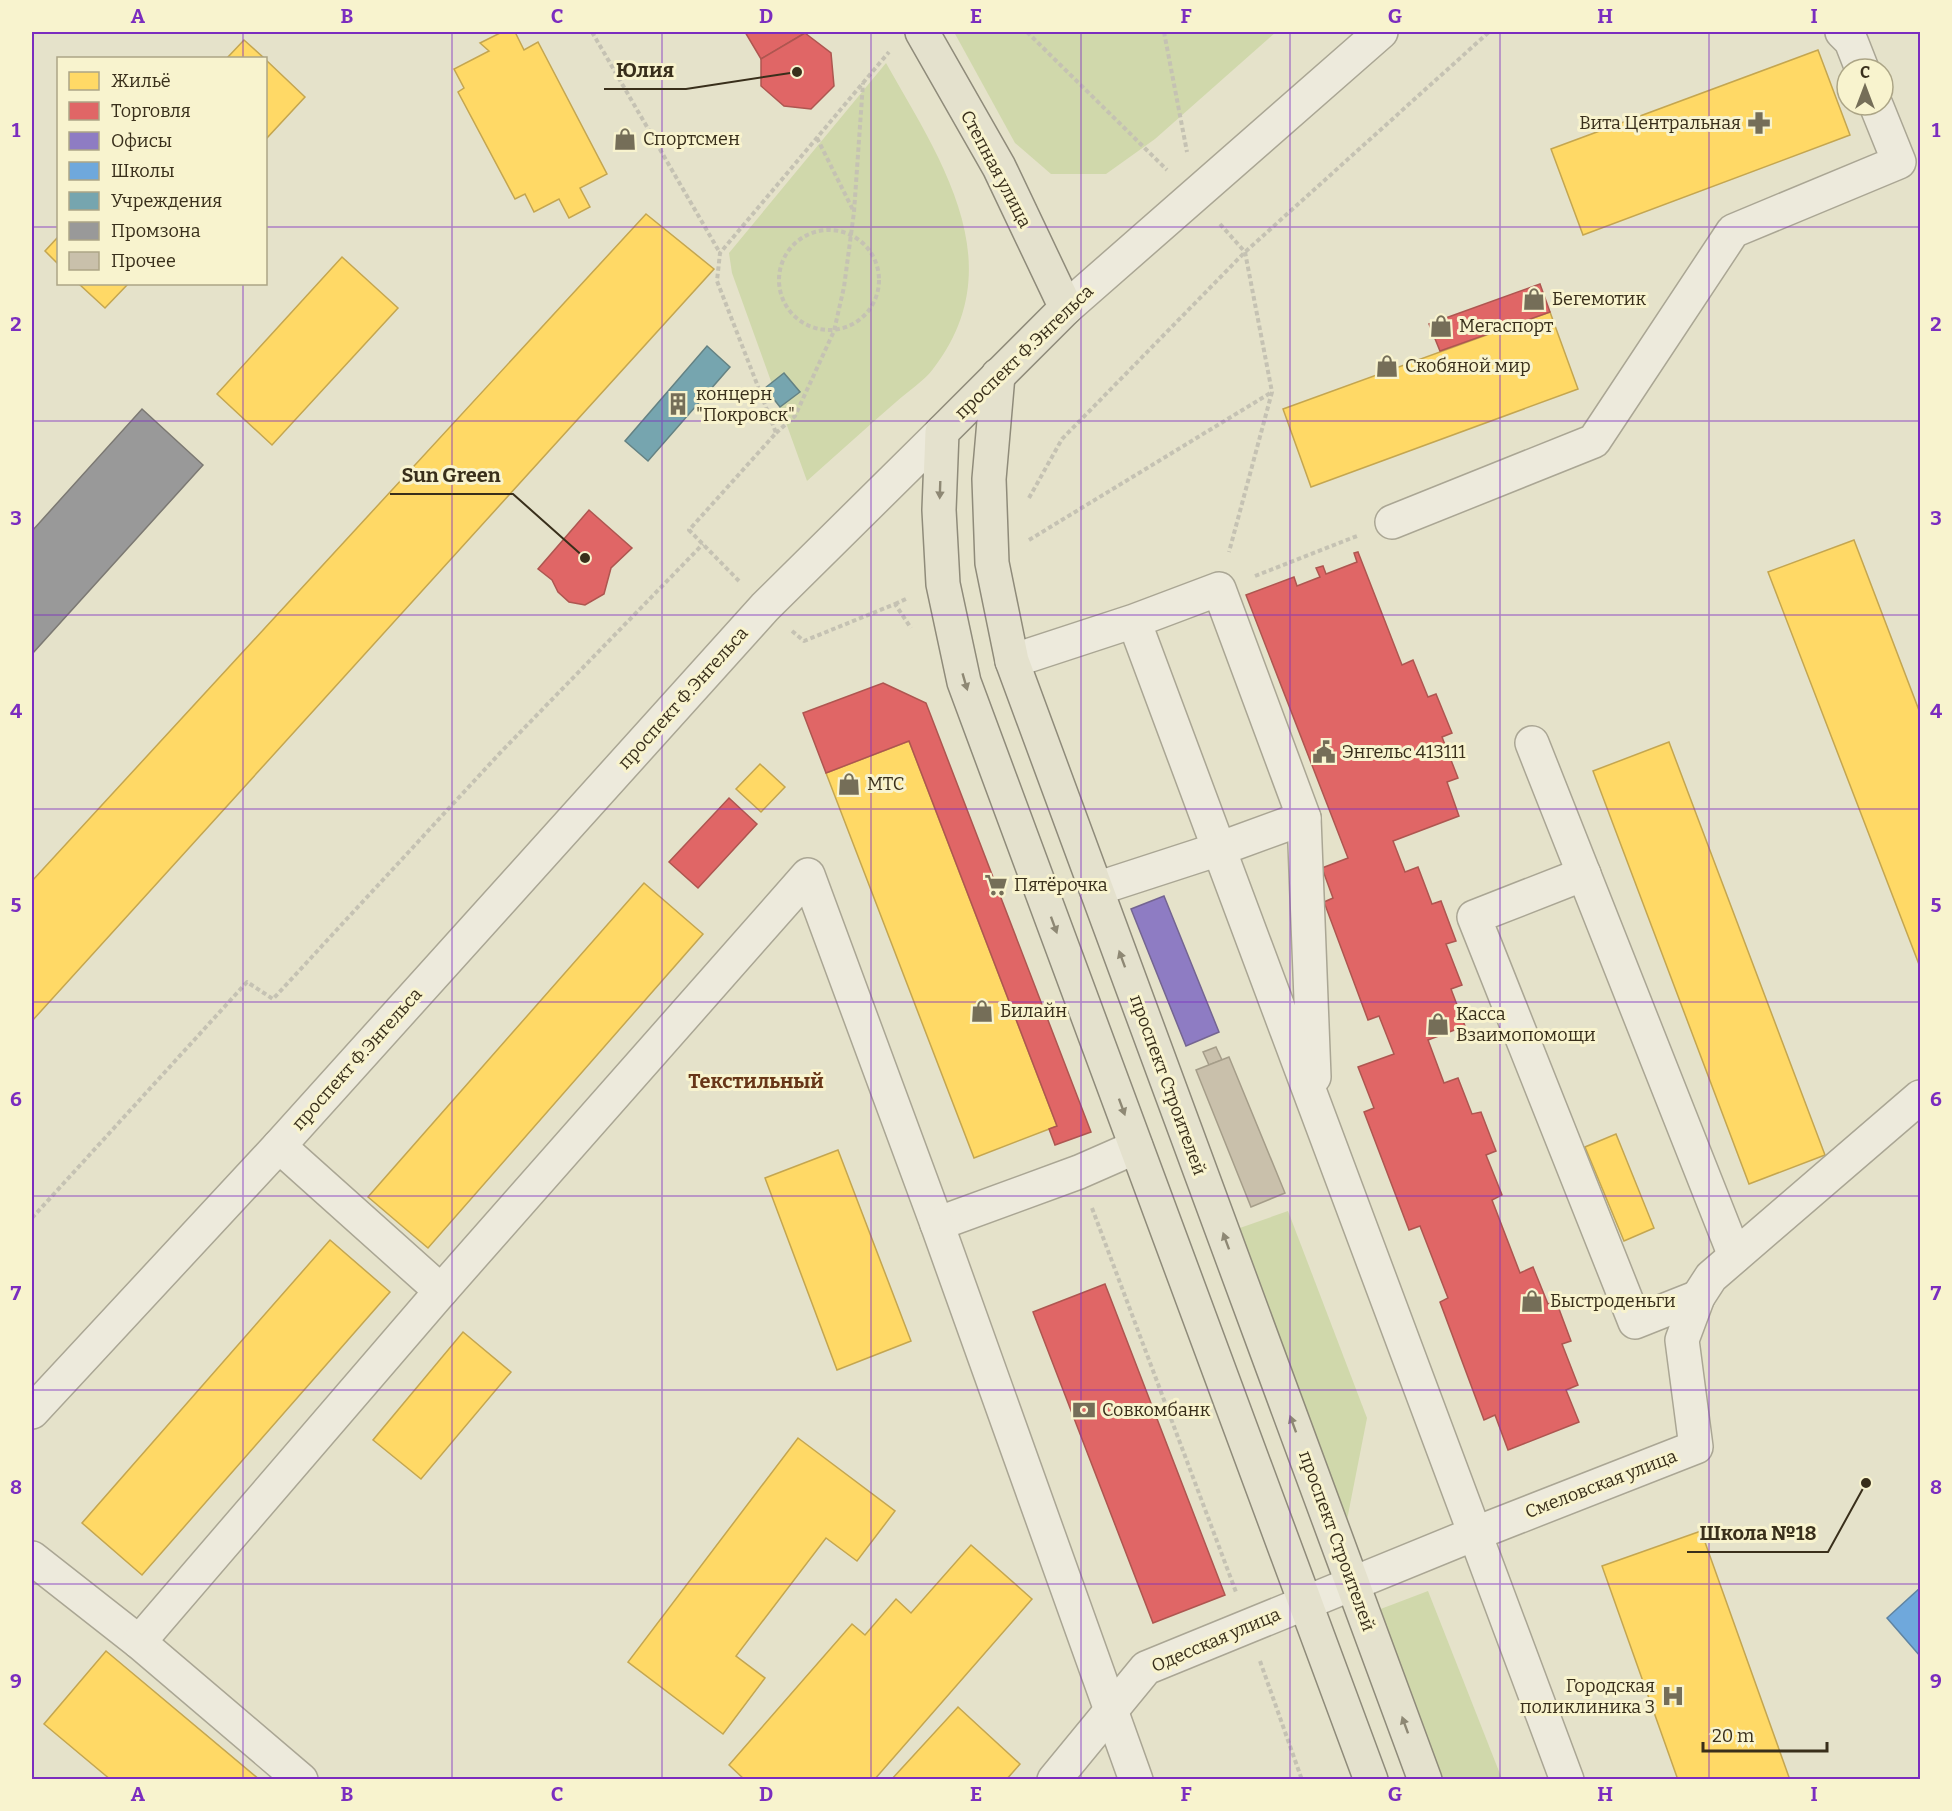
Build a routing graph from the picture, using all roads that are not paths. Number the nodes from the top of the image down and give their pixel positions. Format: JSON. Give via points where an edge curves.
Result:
{"nodes":[{"id":1,"x":922,"y":32,"type":"edge"},
{"id":2,"x":1381,"y":32,"type":"edge"},
{"id":3,"x":1842,"y":32,"type":"edge"},
{"id":4,"x":1857,"y":57,"type":"edge"},
{"id":5,"x":1881,"y":117,"type":"edge"},
{"id":6,"x":1066,"y":308,"type":"junction"},
{"id":7,"x":998,"y":375,"type":"junction"},
{"id":8,"x":942,"y":432,"type":"junction"},
{"id":9,"x":1392,"y":522,"type":"road end"},
{"id":10,"x":1134,"y":621,"type":"junction"},
{"id":11,"x":1012,"y":661,"type":"junction"},
{"id":12,"x":1532,"y":743,"type":"dead end"},
{"id":13,"x":1304,"y":818,"type":"junction"},
{"id":14,"x":1219,"y":849,"type":"junction"},
{"id":15,"x":1584,"y":874,"type":"junction"},
{"id":16,"x":1096,"y":889,"type":"junction"},
{"id":17,"x":1920,"y":1097,"type":"edge"},
{"id":18,"x":1315,"y":1107,"type":"junction"},
{"id":19,"x":279,"y":1146,"type":"junction"},
{"id":20,"x":1136,"y":1147,"type":"junction"},
{"id":21,"x":937,"y":1224,"type":"junction"},
{"id":22,"x":1735,"y":1256,"type":"junction"},
{"id":23,"x":441,"y":1291,"type":"junction"},
{"id":24,"x":1698,"y":1297,"type":"junction"},
{"id":25,"x":32,"y":1412,"type":"edge"},
{"id":26,"x":1474,"y":1534,"type":"junction"},
{"id":27,"x":32,"y":1558,"type":"edge"},
{"id":28,"x":1352,"y":1584,"type":"junction"},
{"id":29,"x":1305,"y":1603,"type":"junction"},
{"id":30,"x":139,"y":1642,"type":"junction"},
{"id":31,"x":1112,"y":1709,"type":"junction"},
{"id":32,"x":302,"y":1779,"type":"edge"},
{"id":33,"x":1054,"y":1779,"type":"edge"},
{"id":34,"x":1137,"y":1779,"type":"edge"},
{"id":35,"x":1371,"y":1779,"type":"edge"},
{"id":36,"x":1425,"y":1779,"type":"edge"},
{"id":37,"x":1568,"y":1779,"type":"edge"}],
"edges":[{"from":1,"to":6,"type":"main road","name":"Степная улица","via":[[999,167]]},
{"from":2,"to":6,"type":"street","name":"проспект Ф.Энгельса"},
{"from":3,"to":4,"type":"street"},
{"from":5,"to":9,"type":"street","via":[[1899,162],[1734,231],[1593,441]]},
{"from":6,"to":7,"type":"main road","name":"проспект Ф.Энгельса"},
{"from":7,"to":8,"type":"main road","name":"проспект Ф.Энгельса"},
{"from":7,"to":11,"type":"main road","name":"проспект Строителей","via":[[989,479],[992,563]]},
{"from":8,"to":19,"type":"street","name":"проспект Ф.Энгельса","via":[[765,607]]},
{"from":8,"to":20,"type":"main road","one_way":true,"via":[[939,510],[943,584],[964,682]]},
{"from":10,"to":11,"type":"street"},
{"from":10,"to":13,"type":"street","via":[[1219,589]]},
{"from":10,"to":14,"type":"street"},
{"from":11,"to":16,"type":"main road","name":"проспект Строителей"},
{"from":12,"to":15,"type":"street"},
{"from":13,"to":14,"type":"street"},
{"from":13,"to":18,"type":"street"},
{"from":14,"to":16,"type":"street"},
{"from":14,"to":18,"type":"street"},
{"from":15,"to":22,"type":"street"},
{"from":15,"to":24,"type":"street","via":[[1474,917],[1635,1322]]},
{"from":28,"to":16,"type":"main road","name":"проспект Строителей","one_way":true},
{"from":17,"to":22,"type":"street","name":"Смеловская улица"},
{"from":18,"to":26,"type":"street"},
{"from":19,"to":23,"type":"street"},
{"from":19,"to":25,"type":"street","name":"проспект Ф.Энгельса"},
{"from":20,"to":21,"type":"street"},
{"from":20,"to":29,"type":"main road"},
{"from":21,"to":23,"type":"street","via":[[808,875]]},
{"from":21,"to":31,"type":"street"},
{"from":22,"to":24,"type":"street","name":"Смеловская улица","via":[[1711,1277]]},
{"from":23,"to":30,"type":"street"},
{"from":24,"to":26,"type":"street","name":"Смеловская улица","via":[[1682,1340],[1696,1447]]},
{"from":26,"to":28,"type":"street","name":"Смеловская улица"},
{"from":26,"to":37,"type":"street"},
{"from":27,"to":30,"type":"street"},
{"from":28,"to":29,"type":"street","name":"Одесская улица"},
{"from":36,"to":28,"type":"main road","name":"проспект Строителей","one_way":true},
{"from":29,"to":31,"type":"street","name":"Одесская улица","via":[[1146,1668]]},
{"from":29,"to":35,"type":"main road"},
{"from":30,"to":32,"type":"street"},
{"from":31,"to":33,"type":"street","name":"Одесская улица"},
{"from":31,"to":34,"type":"street"}]}
